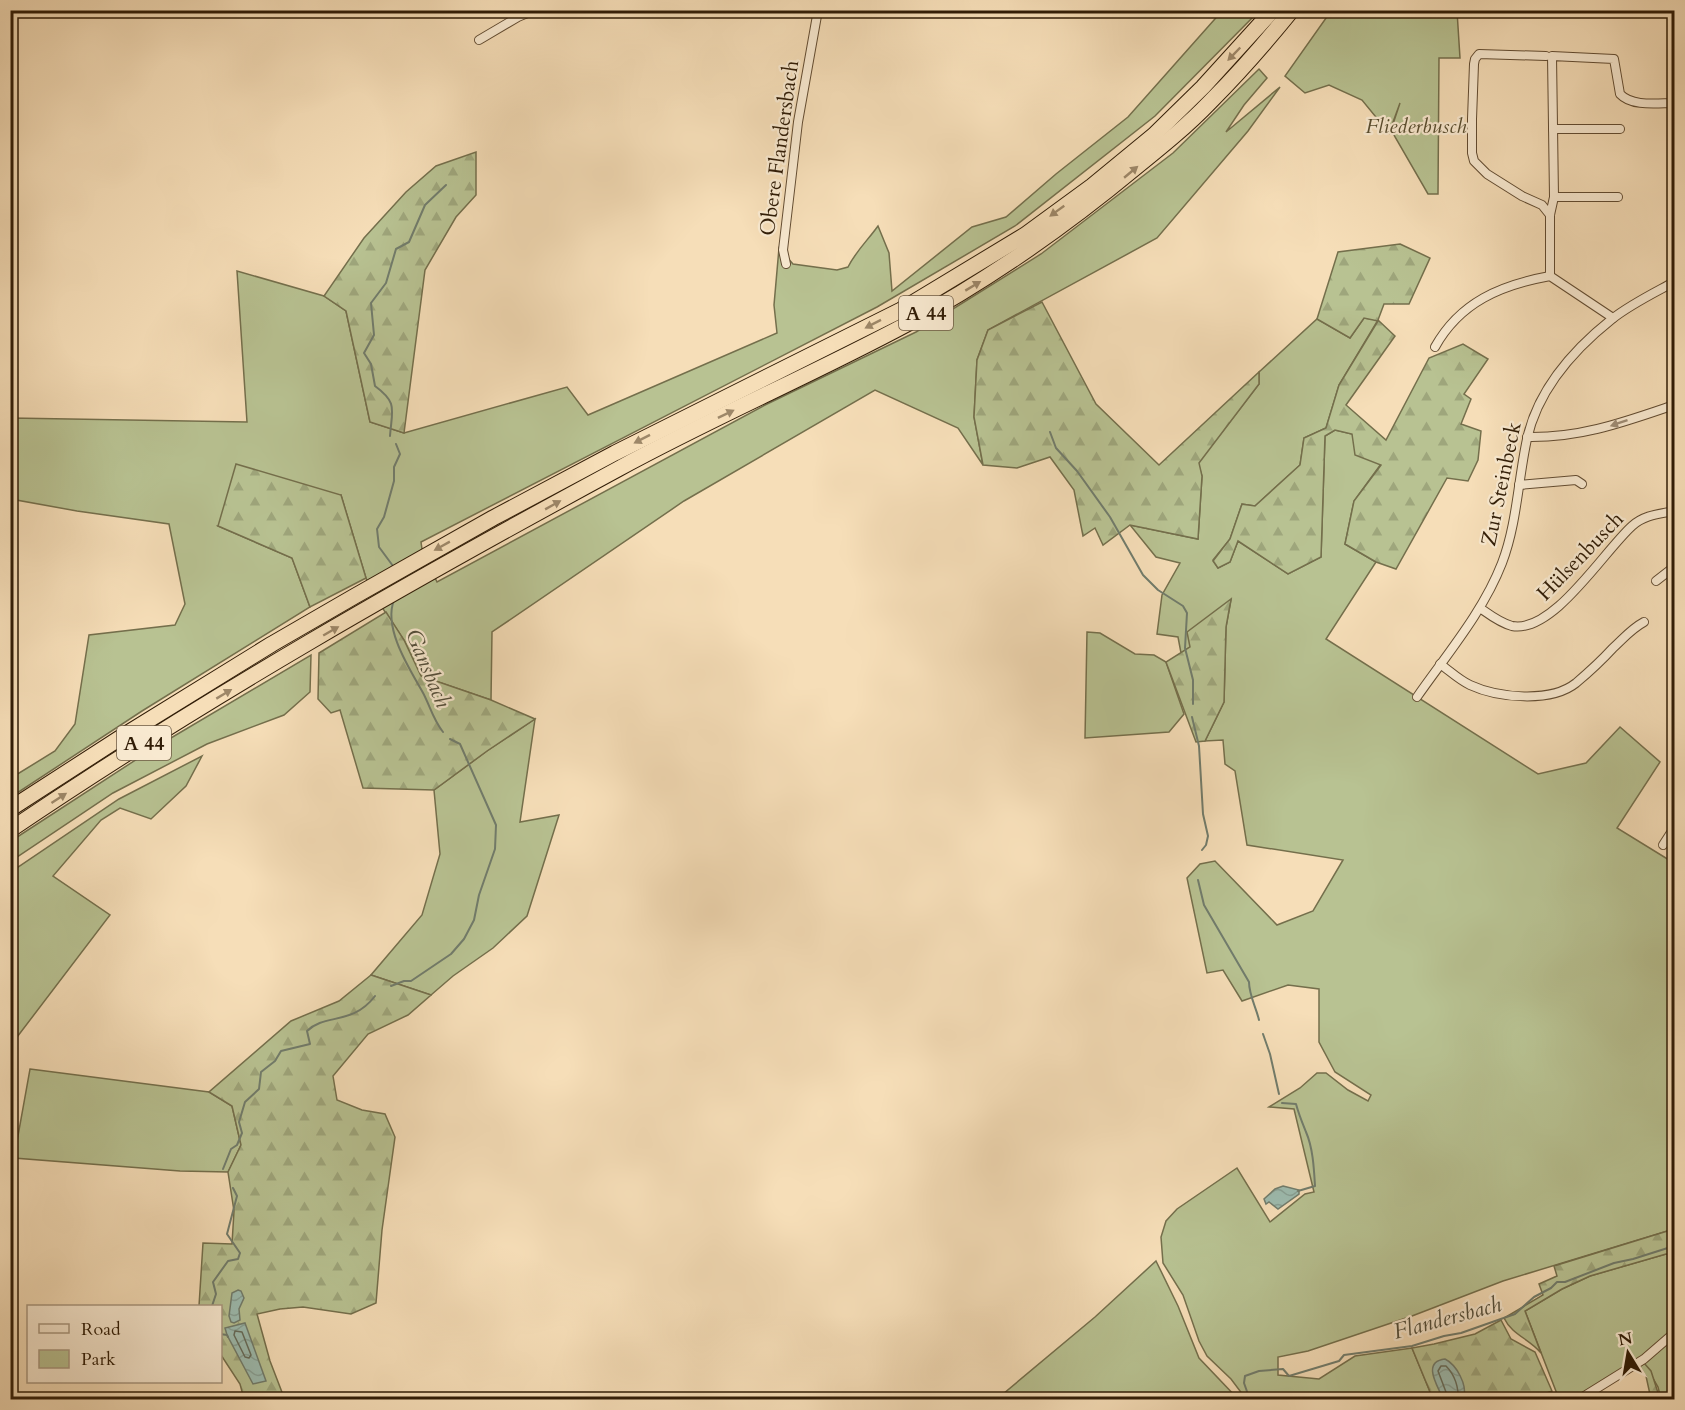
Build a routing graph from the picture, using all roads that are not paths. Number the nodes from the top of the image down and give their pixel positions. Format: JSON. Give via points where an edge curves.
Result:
{"nodes":[{"id":1,"x":535,"y":10,"type":"edge"},
{"id":2,"x":818,"y":10,"type":"edge"},
{"id":3,"x":1273,"y":10,"type":"edge"},
{"id":4,"x":1292,"y":10,"type":"edge"},
{"id":5,"x":518,"y":14,"type":"edge"},
{"id":6,"x":479,"y":40,"type":"dead end"},
{"id":7,"x":1549,"y":56,"type":"junction"},
{"id":8,"x":1674,"y":103,"type":"edge"},
{"id":9,"x":1552,"y":129,"type":"junction"},
{"id":10,"x":1620,"y":129,"type":"dead end"},
{"id":11,"x":1618,"y":196,"type":"dead end"},
{"id":12,"x":1554,"y":197,"type":"junction"},
{"id":13,"x":1550,"y":215,"type":"junction"},
{"id":14,"x":786,"y":264,"type":"dead end"},
{"id":15,"x":1550,"y":276,"type":"junction"},
{"id":16,"x":1674,"y":282,"type":"edge"},
{"id":17,"x":1613,"y":318,"type":"junction"},
{"id":18,"x":1435,"y":347,"type":"dead end"},
{"id":19,"x":1674,"y":405,"type":"edge"},
{"id":20,"x":1527,"y":437,"type":"junction"},
{"id":21,"x":1519,"y":484,"type":"junction"},
{"id":22,"x":1582,"y":484,"type":"dead end"},
{"id":23,"x":1674,"y":511,"type":"edge"},
{"id":24,"x":1674,"y":567,"type":"edge"},
{"id":25,"x":1656,"y":581,"type":"dead end"},
{"id":26,"x":1480,"y":608,"type":"junction"},
{"id":27,"x":1644,"y":622,"type":"dead end"},
{"id":28,"x":1440,"y":664,"type":"junction"},
{"id":29,"x":1417,"y":697,"type":"dead end"},
{"id":30,"x":10,"y":809,"type":"edge"},
{"id":31,"x":1674,"y":828,"type":"edge"},
{"id":32,"x":10,"y":831,"type":"edge"},
{"id":33,"x":1663,"y":845,"type":"dead end"},
{"id":34,"x":1674,"y":1334,"type":"edge"},
{"id":35,"x":1578,"y":1400,"type":"edge"}],
"edges":[{"from":1,"to":5,"type":"street"},
{"from":2,"to":14,"type":"street","name":"Obere Flandersbach","via":[[798,122],[783,250]]},
{"from":3,"to":30,"type":"highway","number":"A 44","one_way":true,"via":[[1154,135],[1025,235],[901,310],[493,518],[272,644]]},
{"from":32,"to":4,"type":"highway","number":"A 44","one_way":true,"via":[[280,660],[502,533],[975,285],[1031,249],[1110,189],[1210,102]]},
{"from":5,"to":6,"type":"street"},
{"from":7,"to":8,"type":"street","via":[[1614,59],[1623,97],[1632,102]]},
{"from":7,"to":9,"type":"street"},
{"from":7,"to":13,"type":"street","via":[[1476,56],[1472,153],[1479,167],[1542,205]]},
{"from":9,"to":10,"type":"street"},
{"from":9,"to":12,"type":"street"},
{"from":11,"to":12,"type":"street"},
{"from":12,"to":13,"type":"street"},
{"from":13,"to":15,"type":"street"},
{"from":15,"to":17,"type":"street"},
{"from":15,"to":18,"type":"street","via":[[1474,302],[1445,328]]},
{"from":16,"to":17,"type":"street","name":"Zur Steinbeck"},
{"from":17,"to":20,"type":"street","name":"Zur Steinbeck","via":[[1554,377]]},
{"from":19,"to":20,"type":"street","one_way":true,"via":[[1582,434]]},
{"from":20,"to":21,"type":"street","name":"Zur Steinbeck"},
{"from":21,"to":22,"type":"street","via":[[1576,480]]},
{"from":21,"to":26,"type":"street","name":"Zur Steinbeck","via":[[1508,545]]},
{"from":23,"to":26,"type":"street","name":"Hülsenbusch","via":[[1649,515],[1632,526],[1581,584],[1540,621],[1511,626]]},
{"from":24,"to":25,"type":"street"},
{"from":26,"to":28,"type":"street","name":"Zur Steinbeck"},
{"from":27,"to":28,"type":"street","via":[[1632,628],[1574,684],[1556,693],[1491,693],[1467,684]]},
{"from":28,"to":29,"type":"street","name":"Zur Steinbeck"},
{"from":31,"to":33,"type":"street"},
{"from":34,"to":35,"type":"street","via":[[1644,1359]]}]}
